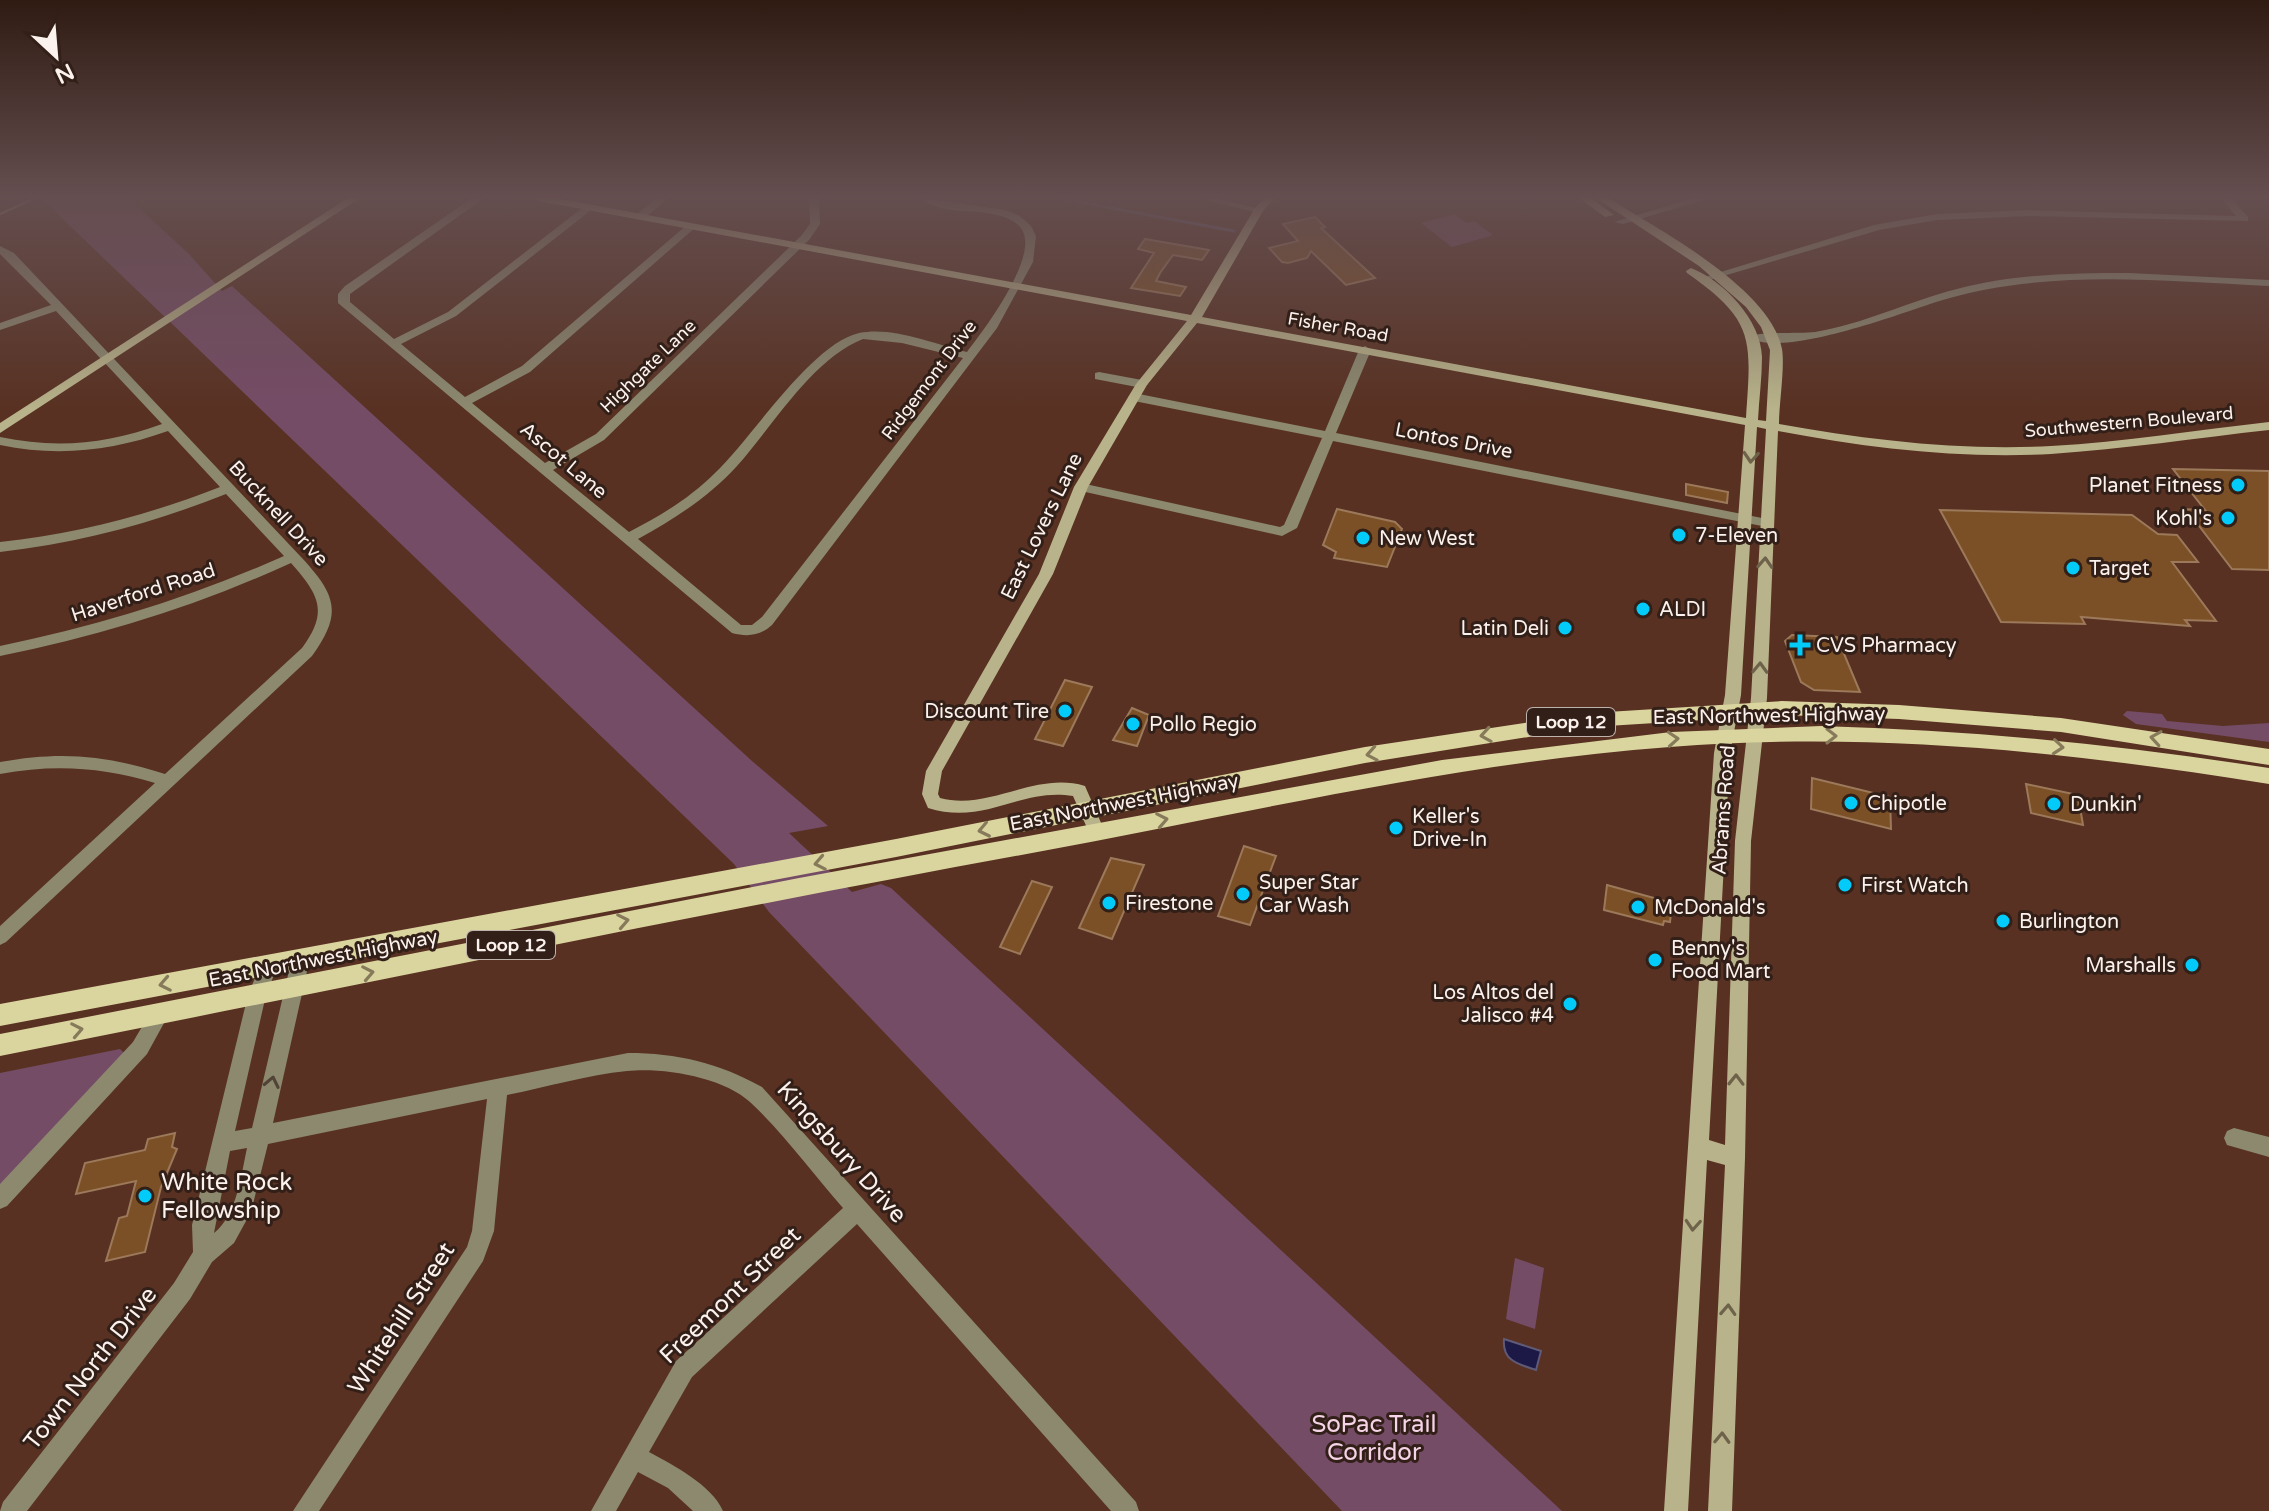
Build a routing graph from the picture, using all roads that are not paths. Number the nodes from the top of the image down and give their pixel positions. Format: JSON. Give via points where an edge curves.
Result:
{"nodes":[{"id":1,"x":21,"y":269,"type":"edge"},
{"id":2,"x":246,"y":269,"type":"edge"},
{"id":3,"x":377,"y":269,"type":"edge"},
{"id":4,"x":511,"y":269,"type":"edge"},
{"id":5,"x":643,"y":269,"type":"edge"},
{"id":6,"x":773,"y":269,"type":"edge"},
{"id":7,"x":923,"y":269,"type":"edge"},
{"id":8,"x":1024,"y":269,"type":"edge"},
{"id":9,"x":1225,"y":269,"type":"edge"},
{"id":10,"x":1689,"y":269,"type":"edge"},
{"id":11,"x":1705,"y":269,"type":"edge"},
{"id":12,"x":1738,"y":269,"type":"edge"},
{"id":13,"x":1716,"y":275,"type":"junction"},
{"id":14,"x":1703,"y":279,"type":"junction"},
{"id":15,"x":2269,"y":283,"type":"edge"},
{"id":16,"x":1016,"y":286,"type":"junction"},
{"id":17,"x":1753,"y":305,"type":"junction"},
{"id":18,"x":59,"y":306,"type":"junction"},
{"id":19,"x":1735,"y":306,"type":"junction"},
{"id":20,"x":1195,"y":319,"type":"junction"},
{"id":21,"x":0,"y":327,"type":"edge"},
{"id":22,"x":1754,"y":337,"type":"junction"},
{"id":23,"x":1774,"y":339,"type":"junction"},
{"id":24,"x":393,"y":344,"type":"junction"},
{"id":25,"x":1365,"y":350,"type":"junction"},
{"id":26,"x":970,"y":356,"type":"junction"},
{"id":27,"x":106,"y":359,"type":"junction"},
{"id":28,"x":1099,"y":376,"type":"dead end"},
{"id":29,"x":1138,"y":390,"type":"junction"},
{"id":30,"x":464,"y":402,"type":"junction"},
{"id":31,"x":1753,"y":423,"type":"junction"},
{"id":32,"x":169,"y":426,"type":"junction"},
{"id":33,"x":1772,"y":426,"type":"junction"},
{"id":34,"x":2269,"y":426,"type":"edge"},
{"id":35,"x":0,"y":429,"type":"edge"},
{"id":36,"x":1330,"y":436,"type":"junction"},
{"id":37,"x":0,"y":441,"type":"edge"},
{"id":38,"x":543,"y":470,"type":"junction"},
{"id":39,"x":1081,"y":487,"type":"junction"},
{"id":40,"x":228,"y":488,"type":"junction"},
{"id":41,"x":1746,"y":518,"type":"junction"},
{"id":42,"x":1767,"y":523,"type":"junction"},
{"id":43,"x":628,"y":539,"type":"junction"},
{"id":44,"x":0,"y":547,"type":"edge"},
{"id":45,"x":293,"y":557,"type":"junction"},
{"id":46,"x":760,"y":628,"type":"joint"},
{"id":47,"x":0,"y":651,"type":"edge"},
{"id":48,"x":1730,"y":709,"type":"junction"},
{"id":49,"x":1758,"y":709,"type":"junction"},
{"id":50,"x":2116,"y":732,"type":"junction"},
{"id":51,"x":1753,"y":735,"type":"junction"},
{"id":52,"x":1725,"y":736,"type":"junction"},
{"id":53,"x":2186,"y":743,"type":"junction"},
{"id":54,"x":2269,"y":747,"type":"edge"},
{"id":55,"x":2126,"y":755,"type":"junction"},
{"id":56,"x":2269,"y":757,"type":"edge"},
{"id":57,"x":2176,"y":761,"type":"junction"},
{"id":58,"x":1332,"y":762,"type":"junction"},
{"id":59,"x":0,"y":768,"type":"edge"},
{"id":60,"x":2269,"y":776,"type":"edge"},
{"id":61,"x":169,"y":781,"type":"junction"},
{"id":62,"x":1342,"y":785,"type":"junction"},
{"id":63,"x":2269,"y":788,"type":"edge"},
{"id":64,"x":1088,"y":808,"type":"junction"},
{"id":65,"x":1097,"y":832,"type":"junction"},
{"id":66,"x":897,"y":858,"type":"junction"},
{"id":67,"x":728,"y":890,"type":"junction"},
{"id":68,"x":1713,"y":928,"type":"junction"},
{"id":69,"x":2,"y":934,"type":"edge"},
{"id":70,"x":1740,"y":936,"type":"junction"},
{"id":71,"x":301,"y":958,"type":"junction"},
{"id":72,"x":269,"y":965,"type":"junction"},
{"id":73,"x":291,"y":988,"type":"junction"},
{"id":74,"x":257,"y":995,"type":"junction"},
{"id":75,"x":160,"y":1014,"type":"junction"},
{"id":76,"x":0,"y":1015,"type":"edge"},
{"id":77,"x":0,"y":1045,"type":"edge"},
{"id":78,"x":498,"y":1087,"type":"junction"},
{"id":79,"x":260,"y":1136,"type":"junction"},
{"id":80,"x":2234,"y":1138,"type":"dead end"},
{"id":81,"x":223,"y":1143,"type":"junction"},
{"id":82,"x":1698,"y":1147,"type":"junction"},
{"id":83,"x":2269,"y":1147,"type":"edge"},
{"id":84,"x":1735,"y":1158,"type":"junction"},
{"id":85,"x":0,"y":1199,"type":"edge"},
{"id":86,"x":858,"y":1209,"type":"junction"},
{"id":87,"x":204,"y":1254,"type":"junction"},
{"id":88,"x":633,"y":1456,"type":"junction"},
{"id":89,"x":12,"y":1511,"type":"edge"},
{"id":90,"x":305,"y":1511,"type":"edge"},
{"id":91,"x":603,"y":1511,"type":"edge"},
{"id":92,"x":711,"y":1511,"type":"edge"},
{"id":93,"x":1127,"y":1511,"type":"edge"},
{"id":94,"x":1676,"y":1511,"type":"edge"},
{"id":95,"x":1720,"y":1511,"type":"edge"}],
"edges":[{"from":1,"to":18,"type":"street","name":"Bucknell Drive"},
{"from":2,"to":27,"type":"street"},
{"from":3,"to":24,"type":"street","name":"Ascot Lane","via":[[342,298]]},
{"from":4,"to":24,"type":"street","via":[[452,314]]},
{"from":5,"to":30,"type":"street","via":[[526,369]]},
{"from":6,"to":38,"type":"street","name":"Highgate Lane","via":[[600,437]]},
{"from":7,"to":16,"type":"street","name":"Fisher Road"},
{"from":8,"to":16,"type":"street","name":"Ridgemont Drive"},
{"from":9,"to":20,"type":"street","name":"East Lovers Lane"},
{"from":10,"to":14,"type":"street"},
{"from":11,"to":13,"type":"street"},
{"from":12,"to":13,"type":"street"},
{"from":13,"to":14,"type":"street"},
{"from":13,"to":17,"type":"street"},
{"from":14,"to":19,"type":"street"},
{"from":15,"to":23,"type":"street","via":[[2096,277],[2012,282],[1945,295],[1822,336]]},
{"from":16,"to":20,"type":"street","name":"Fisher Road"},
{"from":16,"to":26,"type":"street","name":"Ridgemont Drive"},
{"from":17,"to":19,"type":"street"},
{"from":17,"to":23,"type":"street"},
{"from":18,"to":21,"type":"street"},
{"from":18,"to":27,"type":"street","name":"Bucknell Drive"},
{"from":19,"to":22,"type":"street"},
{"from":20,"to":25,"type":"street","name":"Fisher Road"},
{"from":20,"to":29,"type":"street","name":"East Lovers Lane"},
{"from":22,"to":23,"type":"street"},
{"from":22,"to":31,"type":"street","name":"Abrams Road"},
{"from":23,"to":33,"type":"street","name":"Abrams Road"},
{"from":24,"to":30,"type":"street","name":"Ascot Lane"},
{"from":25,"to":31,"type":"street","name":"Fisher Road"},
{"from":25,"to":36,"type":"street"},
{"from":26,"to":43,"type":"street","via":[[861,336],[837,346],[722,475],[675,513]]},
{"from":26,"to":46,"type":"street","name":"Ridgemont Drive"},
{"from":27,"to":32,"type":"street","name":"Bucknell Drive"},
{"from":27,"to":35,"type":"street"},
{"from":28,"to":29,"type":"street","name":"Lontos Drive"},
{"from":29,"to":36,"type":"street","name":"Lontos Drive"},
{"from":29,"to":39,"type":"street","name":"East Lovers Lane"},
{"from":30,"to":38,"type":"street","name":"Ascot Lane"},
{"from":31,"to":33,"type":"street","name":"Southwestern Boulevard"},
{"from":31,"to":41,"type":"street","name":"Abrams Road","one_way":true},
{"from":32,"to":37,"type":"street","via":[[122,442],[72,450],[37,450]]},
{"from":32,"to":40,"type":"street","name":"Bucknell Drive"},
{"from":33,"to":34,"type":"street","name":"Southwestern Boulevard","via":[[1896,445],[1992,451],[2094,447]]},
{"from":33,"to":42,"type":"street","name":"Abrams Road"},
{"from":36,"to":39,"type":"street","via":[[1290,528],[1282,532]]},
{"from":36,"to":41,"type":"street","name":"Lontos Drive"},
{"from":38,"to":43,"type":"street","name":"Ascot Lane"},
{"from":39,"to":64,"type":"street","name":"East Lovers Lane","via":[[1046,574],[934,771],[930,794],[943,807],[968,806],[1064,785],[1079,791]]},
{"from":40,"to":44,"type":"street","via":[[115,529]]},
{"from":40,"to":45,"type":"street","name":"Bucknell Drive"},
{"from":41,"to":42,"type":"street","name":"Lontos Drive"},
{"from":41,"to":48,"type":"street","name":"Abrams Road"},
{"from":49,"to":42,"type":"street","name":"Abrams Road","one_way":true},
{"from":43,"to":46,"type":"street","name":"Ascot Lane","via":[[737,629]]},
{"from":45,"to":47,"type":"street","name":"Haverford Road","via":[[171,608]]},
{"from":45,"to":61,"type":"street","name":"Bucknell Drive","via":[[325,596],[326,618],[316,640]]},
{"from":48,"to":49,"type":"main road","name":"East Northwest Highway","number":"Loop 12"},
{"from":48,"to":52,"type":"street","name":"Abrams Road"},
{"from":48,"to":58,"type":"main road","name":"East Northwest Highway","number":"Loop 12","one_way":true,"via":[[1565,723]]},
{"from":49,"to":50,"type":"main road","name":"East Northwest Highway","number":"Loop 12","via":[[1928,713]]},
{"from":49,"to":51,"type":"street","name":"Abrams Road"},
{"from":53,"to":50,"type":"main road","name":"East Northwest Highway","number":"Loop 12","one_way":true},
{"from":50,"to":55,"type":"main road"},
{"from":51,"to":52,"type":"main road","name":"East Northwest Highway","number":"Loop 12"},
{"from":51,"to":55,"type":"main road","name":"East Northwest Highway","number":"Loop 12","one_way":true,"via":[[1990,741]]},
{"from":51,"to":70,"type":"street","name":"Abrams Road"},
{"from":62,"to":52,"type":"main road","name":"East Northwest Highway","number":"Loop 12","one_way":true,"via":[[1578,748]]},
{"from":52,"to":68,"type":"street","name":"Abrams Road"},
{"from":53,"to":54,"type":"main road"},
{"from":53,"to":56,"type":"main road","name":"East Northwest Highway","number":"Loop 12"},
{"from":55,"to":57,"type":"main road","name":"East Northwest Highway","number":"Loop 12"},
{"from":57,"to":60,"type":"main road","name":"East Northwest Highway","number":"Loop 12"},
{"from":57,"to":63,"type":"main road"},
{"from":58,"to":62,"type":"main road"},
{"from":58,"to":64,"type":"main road","name":"East Northwest Highway","number":"Loop 12"},
{"from":59,"to":61,"type":"street","via":[[70,758]]},
{"from":61,"to":69,"type":"street","name":"Bucknell Drive"},
{"from":65,"to":62,"type":"main road","name":"East Northwest Highway","number":"Loop 12","one_way":true},
{"from":64,"to":65,"type":"street"},
{"from":64,"to":66,"type":"main road","name":"East Northwest Highway","number":"Loop 12","one_way":true},
{"from":65,"to":66,"type":"main road","name":"East Northwest Highway","number":"Loop 12"},
{"from":66,"to":67,"type":"main road","name":"East Northwest Highway","number":"Loop 12"},
{"from":67,"to":71,"type":"main road","name":"East Northwest Highway","number":"Loop 12"},
{"from":73,"to":67,"type":"main road","name":"East Northwest Highway","number":"Loop 12","one_way":true},
{"from":68,"to":70,"type":"street"},
{"from":68,"to":82,"type":"street","name":"Abrams Road"},
{"from":84,"to":70,"type":"street","name":"Abrams Road","one_way":true},
{"from":71,"to":72,"type":"main road","name":"East Northwest Highway","number":"Loop 12"},
{"from":71,"to":73,"type":"street","name":"Town North Drive"},
{"from":72,"to":74,"type":"street","name":"Town North Drive"},
{"from":72,"to":76,"type":"main road","name":"East Northwest Highway","number":"Loop 12","one_way":true},
{"from":73,"to":74,"type":"main road","name":"East Northwest Highway","number":"Loop 12"},
{"from":79,"to":73,"type":"street","name":"Town North Drive","one_way":true},
{"from":74,"to":75,"type":"main road","name":"East Northwest Highway","number":"Loop 12"},
{"from":74,"to":81,"type":"street","name":"Town North Drive"},
{"from":77,"to":75,"type":"main road","name":"East Northwest Highway","number":"Loop 12","one_way":true},
{"from":75,"to":85,"type":"street","via":[[140,1048]]},
{"from":78,"to":79,"type":"street","name":"Kingsbury Drive"},
{"from":78,"to":86,"type":"street","name":"Kingsbury Drive","via":[[628,1062],[670,1061],[705,1069],[755,1094]]},
{"from":78,"to":90,"type":"street","name":"Whitehill Street","via":[[485,1217],[475,1253]]},
{"from":79,"to":81,"type":"street","name":"Kingsbury Drive"},
{"from":79,"to":87,"type":"street","name":"Town North Drive","via":[[244,1205],[227,1236]]},
{"from":80,"to":83,"type":"street"},
{"from":81,"to":87,"type":"street","name":"Town North Drive","via":[[203,1225]]},
{"from":82,"to":84,"type":"street"},
{"from":82,"to":94,"type":"street","name":"Abrams Road","one_way":true},
{"from":95,"to":84,"type":"street","name":"Abrams Road","one_way":true},
{"from":86,"to":88,"type":"street","name":"Freemont Street","via":[[684,1369]]},
{"from":86,"to":93,"type":"street","name":"Kingsbury Drive"},
{"from":87,"to":89,"type":"street","name":"Town North Drive","via":[[182,1291]]},
{"from":88,"to":91,"type":"street","name":"Freemont Street"},
{"from":88,"to":92,"type":"street","via":[[676,1480]]}]}
